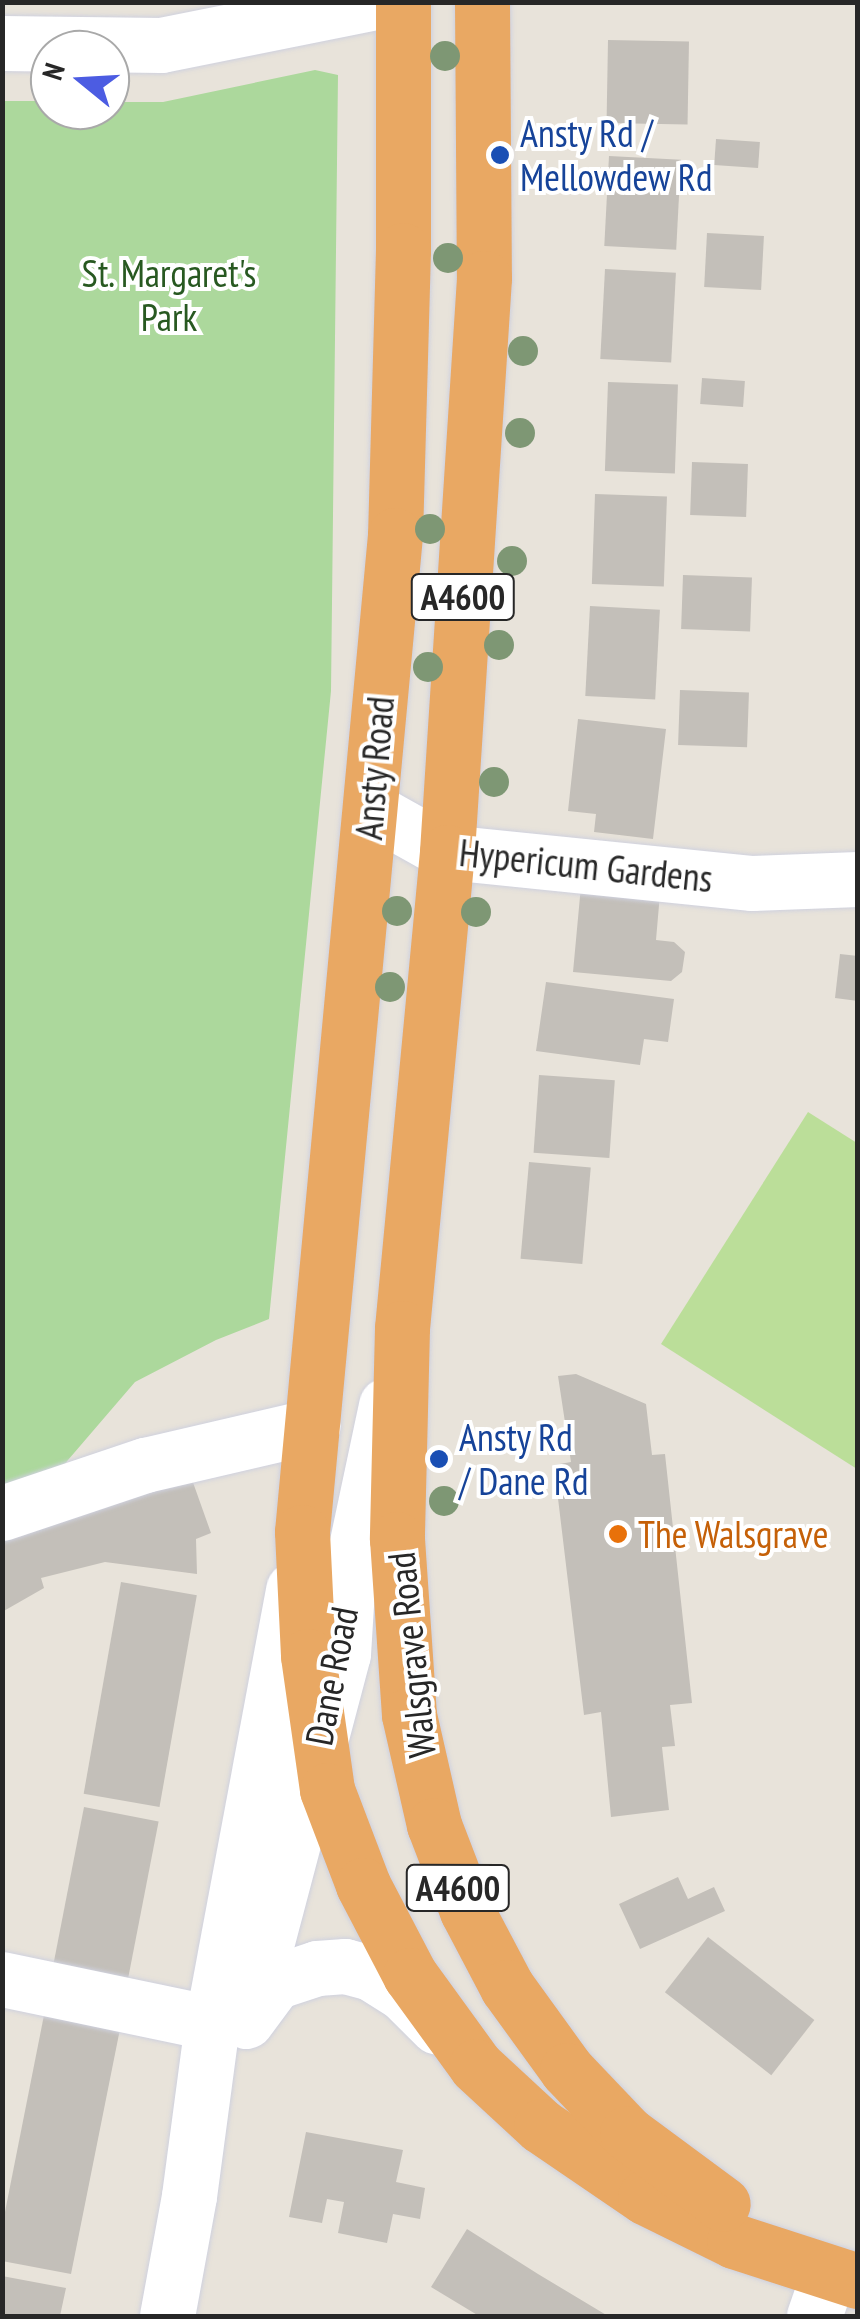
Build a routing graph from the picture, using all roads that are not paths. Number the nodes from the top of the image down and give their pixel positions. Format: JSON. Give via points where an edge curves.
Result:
{"nodes":[{"id":1,"x":376,"y":2,"type":"edge"},
{"id":2,"x":403,"y":2,"type":"edge"},
{"id":3,"x":482,"y":2,"type":"edge"},
{"id":4,"x":2,"y":43,"type":"edge"},
{"id":5,"x":370,"y":809,"type":"junction"},
{"id":6,"x":447,"y":852,"type":"junction"},
{"id":7,"x":858,"y":879,"type":"edge"},
{"id":8,"x":402,"y":1328,"type":"junction"},
{"id":9,"x":313,"y":1426,"type":"junction"},
{"id":10,"x":2,"y":1514,"type":"edge"},
{"id":11,"x":302,"y":1532,"type":"junction"},
{"id":12,"x":320,"y":1739,"type":"junction"},
{"id":13,"x":2,"y":1979,"type":"edge"},
{"id":14,"x":229,"y":2021,"type":"junction"},
{"id":15,"x":476,"y":2066,"type":"junction"},
{"id":16,"x":840,"y":2284,"type":"edge"},
{"id":17,"x":167,"y":2316,"type":"edge"}],
"edges":[{"from":1,"to":4,"type":"street","via":[[161,45]]},
{"from":2,"to":5,"type":"highway","name":"Ansty Road","number":"A4600","via":[[395,535]]},
{"from":3,"to":6,"type":"highway","name":"Ansty Road","number":"A4600","via":[[484,278]]},
{"from":5,"to":6,"type":"street","name":"Hypericum Gardens"},
{"from":5,"to":9,"type":"highway","name":"Ansty Road","number":"A4600"},
{"from":6,"to":7,"type":"street","name":"Hypericum Gardens","via":[[752,883]]},
{"from":6,"to":8,"type":"highway","name":"Ansty Road","number":"A4600"},
{"from":8,"to":12,"type":"street","name":"Dane Road","via":[[347,1589],[343,1654]]},
{"from":8,"to":16,"type":"highway","name":"Walsgrave Road","number":"A4600","via":[[397,1539],[409,1715],[434,1824],[467,1911],[507,1986],[567,2070],[627,2133]]},
{"from":9,"to":10,"type":"street","via":[[146,1464]]},
{"from":9,"to":11,"type":"highway","name":"Ansty Road","number":"A4600"},
{"from":11,"to":12,"type":"highway","name":"Walsgrave Road","number":"A4600"},
{"from":11,"to":14,"type":"street","name":"Dane Road"},
{"from":12,"to":14,"type":"street","name":"Dane Road"},
{"from":12,"to":15,"type":"highway","name":"Walsgrave Road","number":"A4600","via":[[327,1790],[364,1885],[418,1988]]},
{"from":13,"to":14,"type":"street"},
{"from":14,"to":15,"type":"street","name":"Dane Road","via":[[275,1982],[345,1966],[402,1992]]},
{"from":14,"to":17,"type":"street","name":"Dane Road"},
{"from":15,"to":16,"type":"highway","name":"Walsgrave Road","number":"A4600","via":[[541,2126],[645,2197]]}]}
